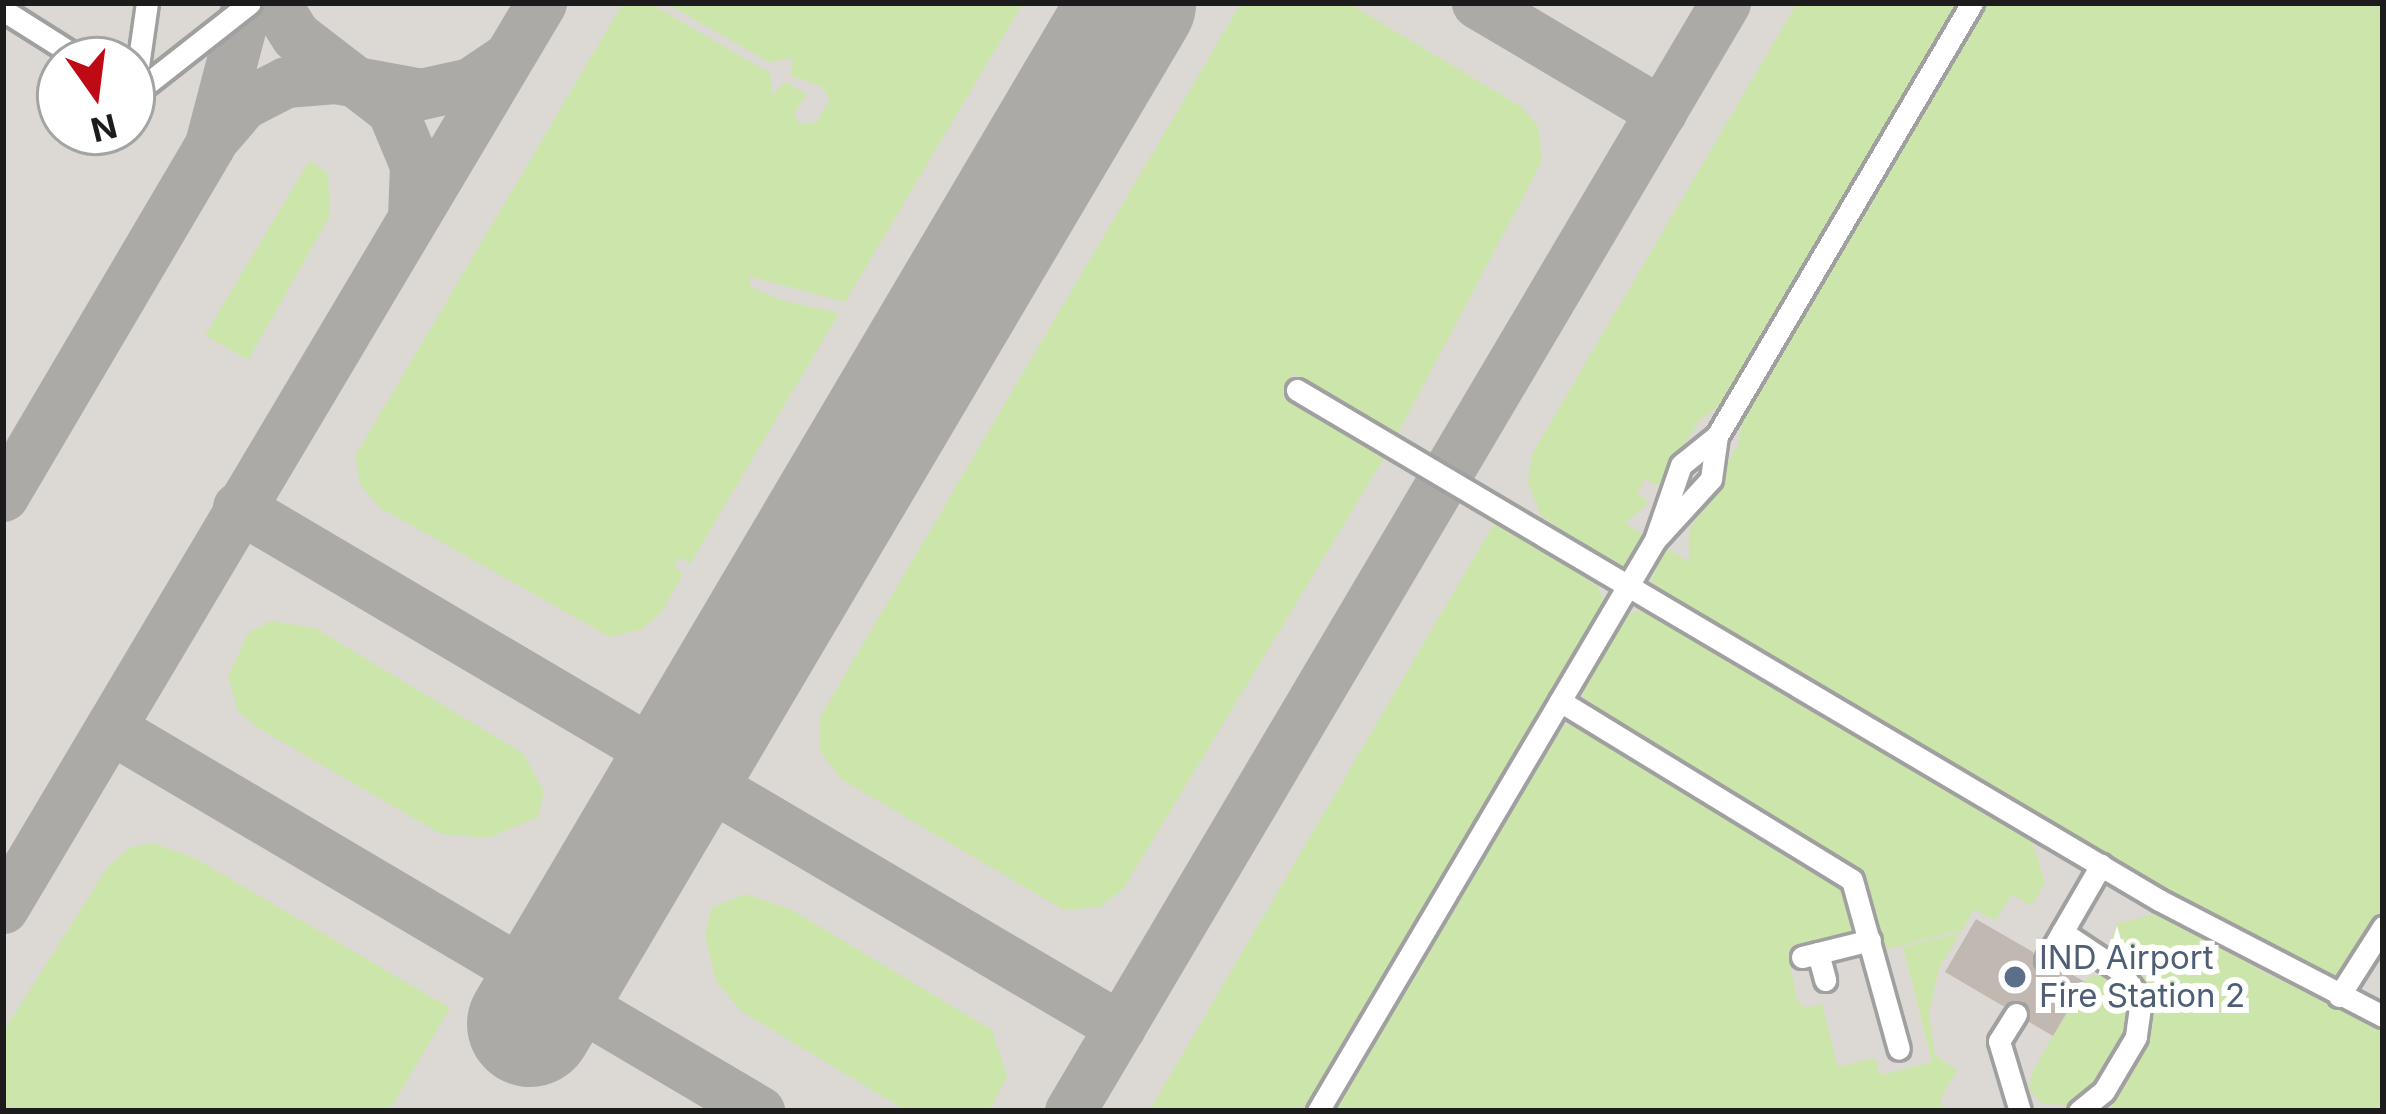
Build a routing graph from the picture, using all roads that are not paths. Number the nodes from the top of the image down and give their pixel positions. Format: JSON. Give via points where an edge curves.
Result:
{"nodes":[{"id":1,"x":147,"y":3,"type":"edge"},
{"id":2,"x":250,"y":3,"type":"edge"},
{"id":3,"x":1972,"y":3,"type":"edge"},
{"id":4,"x":4,"y":10,"type":"edge"},
{"id":5,"x":45,"y":36,"type":"edge"},
{"id":6,"x":142,"y":36,"type":"edge"},
{"id":7,"x":156,"y":75,"type":"edge"},
{"id":8,"x":1297,"y":390,"type":"dead end"},
{"id":9,"x":1717,"y":436,"type":"junction"},
{"id":10,"x":1655,"y":540,"type":"junction"},
{"id":11,"x":1628,"y":586,"type":"junction"},
{"id":12,"x":1560,"y":701,"type":"junction"},
{"id":13,"x":2101,"y":866,"type":"junction"},
{"id":14,"x":2383,"y":927,"type":"edge"},
{"id":15,"x":2062,"y":932,"type":"junction"},
{"id":16,"x":1870,"y":940,"type":"junction"},
{"id":17,"x":2046,"y":960,"type":"dead end"},
{"id":18,"x":1825,"y":980,"type":"dead end"},
{"id":19,"x":2339,"y":996,"type":"junction"},
{"id":20,"x":2016,"y":1014,"type":"dead end"},
{"id":21,"x":2383,"y":1016,"type":"edge"},
{"id":22,"x":1899,"y":1049,"type":"dead end"},
{"id":23,"x":2019,"y":1105,"type":"edge"},
{"id":24,"x":1318,"y":1111,"type":"edge"},
{"id":25,"x":2041,"y":1111,"type":"edge"},
{"id":26,"x":2079,"y":1111,"type":"edge"}],
"edges":[{"from":1,"to":6,"type":"lane"},
{"from":2,"to":7,"type":"lane"},
{"from":3,"to":9,"type":"lane"},
{"from":4,"to":5,"type":"lane"},
{"from":8,"to":11,"type":"lane"},
{"from":9,"to":10,"type":"lane","via":[[1682,465]]},
{"from":9,"to":10,"type":"lane","via":[[1711,479]]},
{"from":10,"to":11,"type":"lane"},
{"from":11,"to":12,"type":"lane"},
{"from":11,"to":13,"type":"lane"},
{"from":12,"to":16,"type":"lane","via":[[1843,871]]},
{"from":12,"to":24,"type":"lane"},
{"from":13,"to":15,"type":"lane"},
{"from":13,"to":19,"type":"lane"},
{"from":14,"to":19,"type":"lane"},
{"from":15,"to":17,"type":"lane"},
{"from":15,"to":26,"type":"lane","via":[[2120,970],[2141,1000],[2137,1037],[2104,1091]]},
{"from":16,"to":18,"type":"lane","via":[[1810,955]]},
{"from":16,"to":22,"type":"lane"},
{"from":19,"to":21,"type":"lane"},
{"from":20,"to":23,"type":"lane","via":[[2000,1041]]},
{"from":23,"to":25,"type":"lane"}]}
